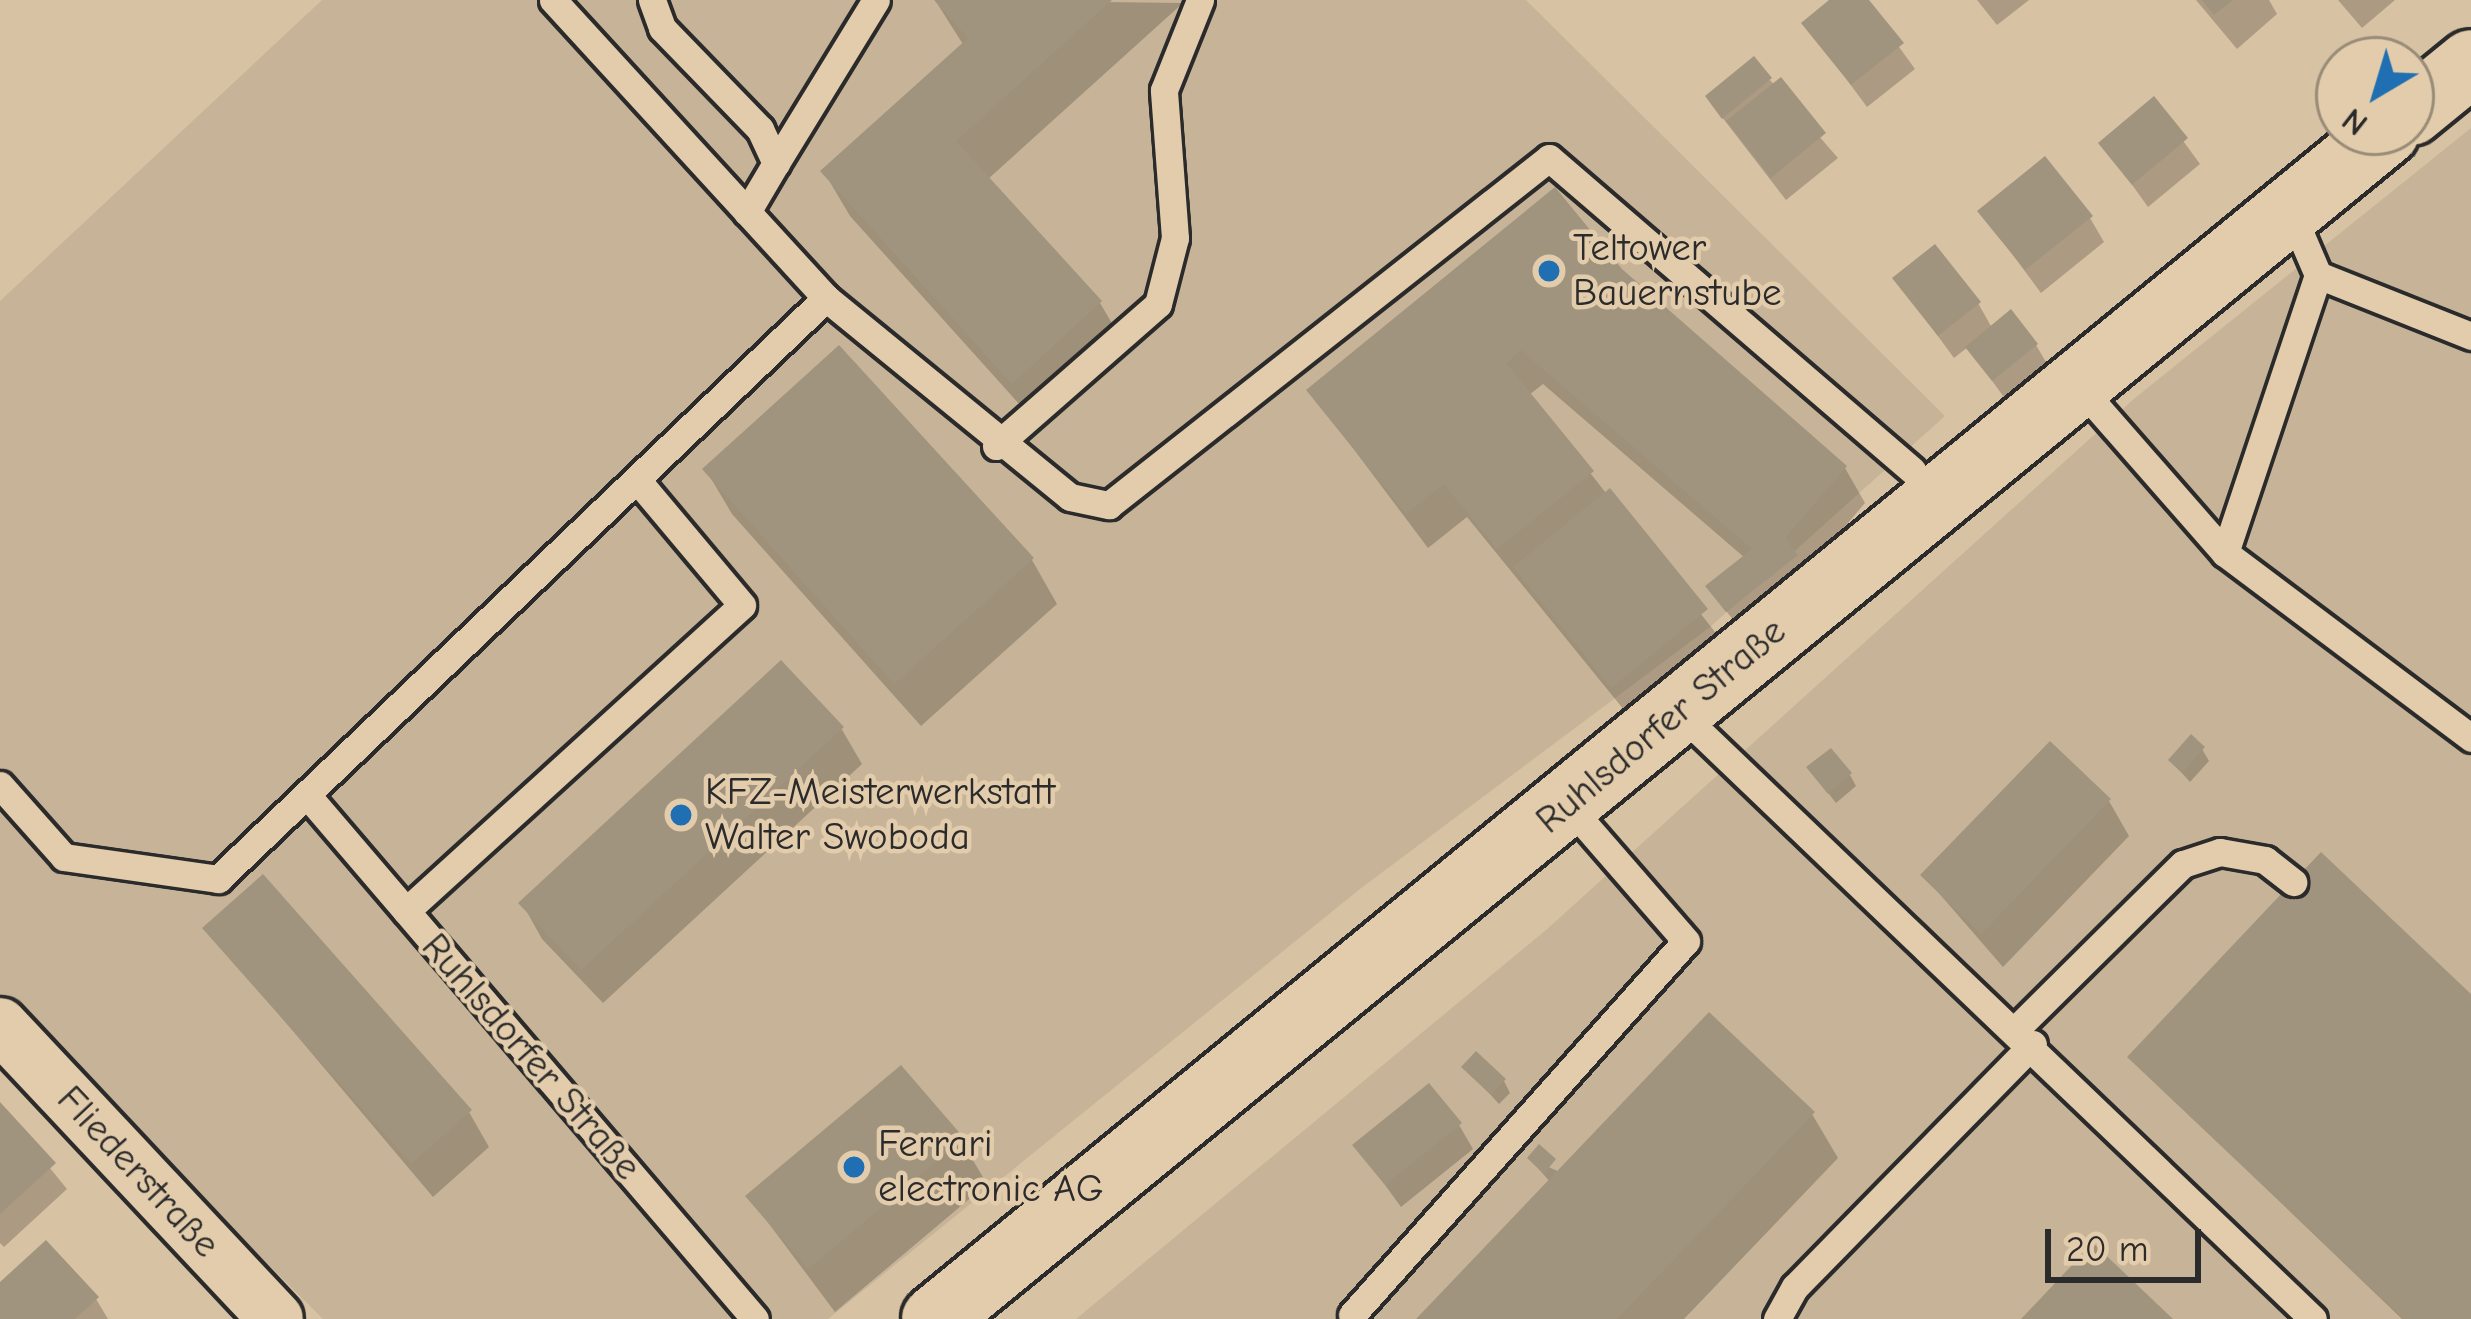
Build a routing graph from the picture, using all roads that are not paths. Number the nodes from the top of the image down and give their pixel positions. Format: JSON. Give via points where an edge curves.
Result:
{"nodes":[{"id":1,"x":553,"y":0,"type":"edge"},
{"id":2,"x":652,"y":0,"type":"edge"},
{"id":3,"x":876,"y":0,"type":"edge"},
{"id":4,"x":1200,"y":0,"type":"edge"},
{"id":5,"x":2471,"y":63,"type":"edge"},
{"id":6,"x":2435,"y":92,"type":"edge"},
{"id":7,"x":2356,"y":156,"type":"edge"},
{"id":8,"x":776,"y":163,"type":"junction"},
{"id":9,"x":2290,"y":210,"type":"junction"},
{"id":10,"x":747,"y":212,"type":"junction"},
{"id":11,"x":2318,"y":275,"type":"junction"},
{"id":12,"x":826,"y":298,"type":"junction"},
{"id":13,"x":2471,"y":336,"type":"edge"},
{"id":14,"x":2076,"y":383,"type":"junction"},
{"id":15,"x":996,"y":446,"type":"junction"},
{"id":16,"x":1912,"y":470,"type":"dead end"},
{"id":17,"x":637,"y":480,"type":"junction"},
{"id":18,"x":2224,"y":553,"type":"junction"},
{"id":19,"x":1680,"y":712,"type":"junction"},
{"id":20,"x":2471,"y":738,"type":"edge"},
{"id":21,"x":0,"y":785,"type":"edge"},
{"id":22,"x":307,"y":795,"type":"junction"},
{"id":23,"x":1567,"y":804,"type":"junction"},
{"id":24,"x":2293,"y":881,"type":"dead end"},
{"id":25,"x":406,"y":911,"type":"junction"},
{"id":26,"x":0,"y":1025,"type":"edge"},
{"id":27,"x":2025,"y":1036,"type":"junction"},
{"id":28,"x":1352,"y":1315,"type":"dead end"},
{"id":29,"x":276,"y":1319,"type":"edge"},
{"id":30,"x":754,"y":1319,"type":"edge"},
{"id":31,"x":935,"y":1319,"type":"edge"},
{"id":32,"x":1777,"y":1319,"type":"edge"},
{"id":33,"x":2313,"y":1319,"type":"edge"}],
"edges":[{"from":1,"to":10,"type":"lane"},
{"from":2,"to":8,"type":"lane","via":[[662,28],[760,129]]},
{"from":3,"to":8,"type":"lane"},
{"from":4,"to":15,"type":"lane","via":[[1164,90],[1175,238],[1158,304]]},
{"from":5,"to":6,"type":"main road"},
{"from":7,"to":9,"type":"main road","name":"Ruhlsdorfer Straße"},
{"from":8,"to":10,"type":"lane"},
{"from":9,"to":11,"type":"lane"},
{"from":9,"to":14,"type":"main road","name":"Ruhlsdorfer Straße"},
{"from":10,"to":12,"type":"lane"},
{"from":11,"to":13,"type":"lane"},
{"from":11,"to":18,"type":"lane"},
{"from":12,"to":15,"type":"lane"},
{"from":12,"to":17,"type":"lane"},
{"from":14,"to":18,"type":"lane"},
{"from":14,"to":19,"type":"main road","name":"Ruhlsdorfer Straße"},
{"from":15,"to":16,"type":"lane","via":[[1070,497],[1109,505],[1550,158]]},
{"from":17,"to":22,"type":"lane"},
{"from":17,"to":25,"type":"lane","via":[[742,605]]},
{"from":18,"to":20,"type":"lane"},
{"from":19,"to":23,"type":"main road","name":"Ruhlsdorfer Straße"},
{"from":19,"to":27,"type":"lane"},
{"from":21,"to":22,"type":"lane","via":[[64,857],[218,879]]},
{"from":22,"to":25,"type":"lane","name":"Ruhlsdorfer Straße"},
{"from":23,"to":28,"type":"lane","via":[[1686,940]]},
{"from":23,"to":31,"type":"main road","name":"Ruhlsdorfer Straße"},
{"from":24,"to":27,"type":"lane","via":[[2265,860],[2221,853],[2183,864]]},
{"from":25,"to":30,"type":"lane","name":"Ruhlsdorfer Straße"},
{"from":26,"to":29,"type":"street","name":"Fliederstraße"},
{"from":27,"to":32,"type":"lane","via":[[1796,1287]]},
{"from":27,"to":33,"type":"lane"}]}
